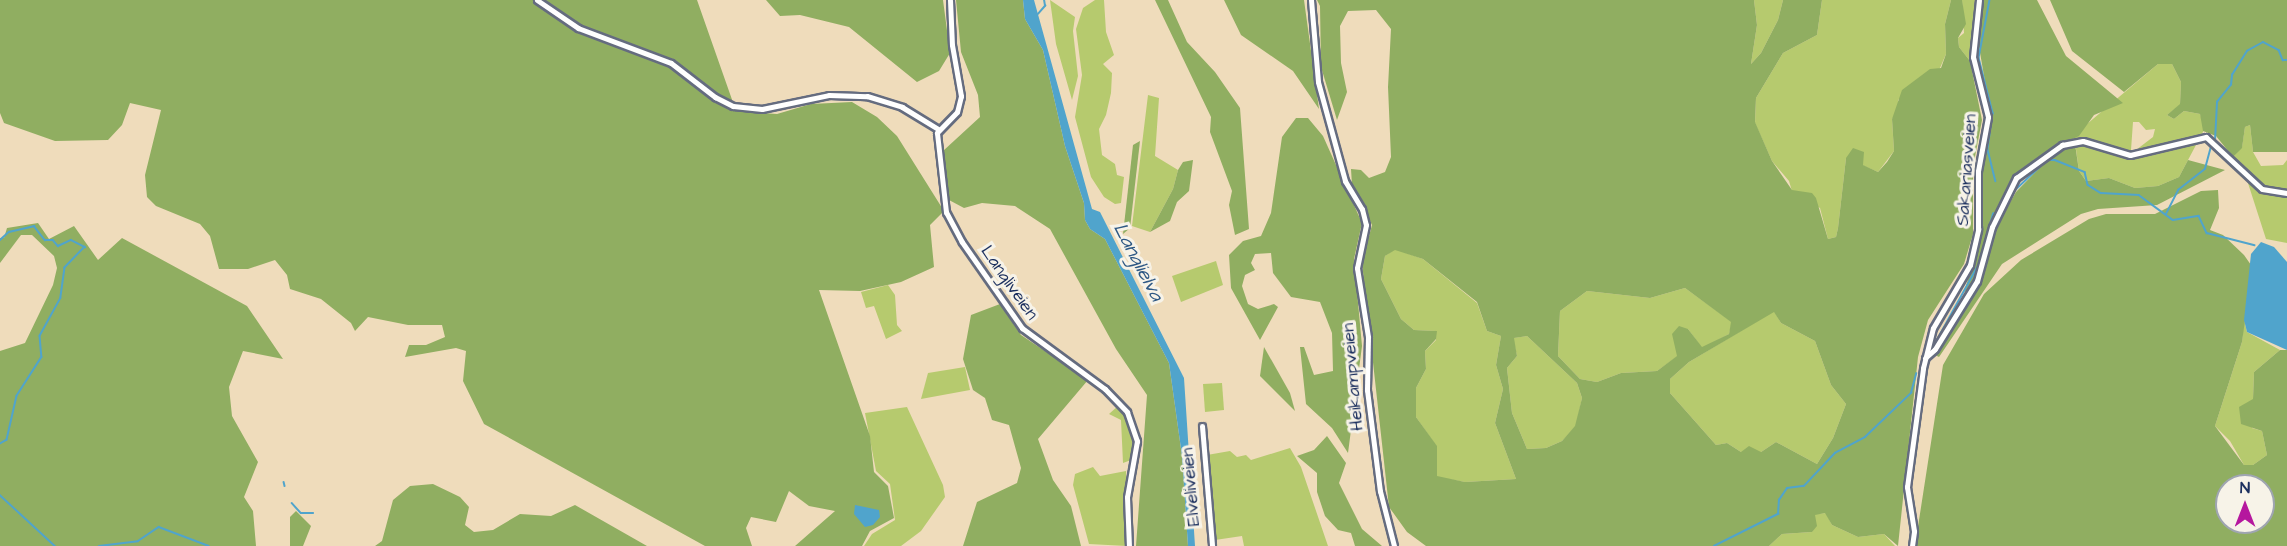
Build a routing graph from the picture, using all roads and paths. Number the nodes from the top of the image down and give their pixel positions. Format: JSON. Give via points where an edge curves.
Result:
{"nodes":[{"id":1,"x":537,"y":0,"type":"edge"},
{"id":2,"x":950,"y":0,"type":"edge"},
{"id":3,"x":1311,"y":0,"type":"edge"},
{"id":4,"x":1979,"y":0,"type":"edge"},
{"id":5,"x":938,"y":129,"type":"junction"},
{"id":6,"x":2287,"y":194,"type":"edge"},
{"id":7,"x":1925,"y":358,"type":"junction"},
{"id":8,"x":1202,"y":426,"type":"dead end"},
{"id":9,"x":1129,"y":546,"type":"edge"},
{"id":10,"x":1212,"y":546,"type":"edge"},
{"id":11,"x":1394,"y":546,"type":"edge"},
{"id":12,"x":1912,"y":546,"type":"edge"}],
"edges":[{"from":1,"to":5,"type":"street","via":[[578,28],[671,63],[733,106],[762,110],[829,95],[867,96],[902,107]]},
{"from":2,"to":5,"type":"street","via":[[961,101],[957,112]]},
{"from":3,"to":11,"type":"street","name":"Heikampveien","via":[[1318,82],[1345,181],[1360,205],[1366,225],[1357,267],[1368,337],[1367,390],[1380,491]]},
{"from":4,"to":7,"type":"street","name":"Sakariasveien","via":[[1973,57],[1988,117],[1978,171],[1977,237],[1970,265],[1933,328]]},
{"from":5,"to":9,"type":"street","name":"Langliveien","via":[[937,161],[944,205],[962,242],[1022,328],[1110,392],[1131,418],[1137,441],[1128,497]]},
{"from":6,"to":7,"type":"street","via":[[2262,189],[2206,137],[2130,154],[2083,141],[2062,145],[2016,178],[1992,226],[1977,281],[1935,349]]},
{"from":7,"to":12,"type":"street","name":"Sakariasveien","via":[[1906,487],[1914,531]]},
{"from":8,"to":10,"type":"street","name":"Elveliveien"}]}
